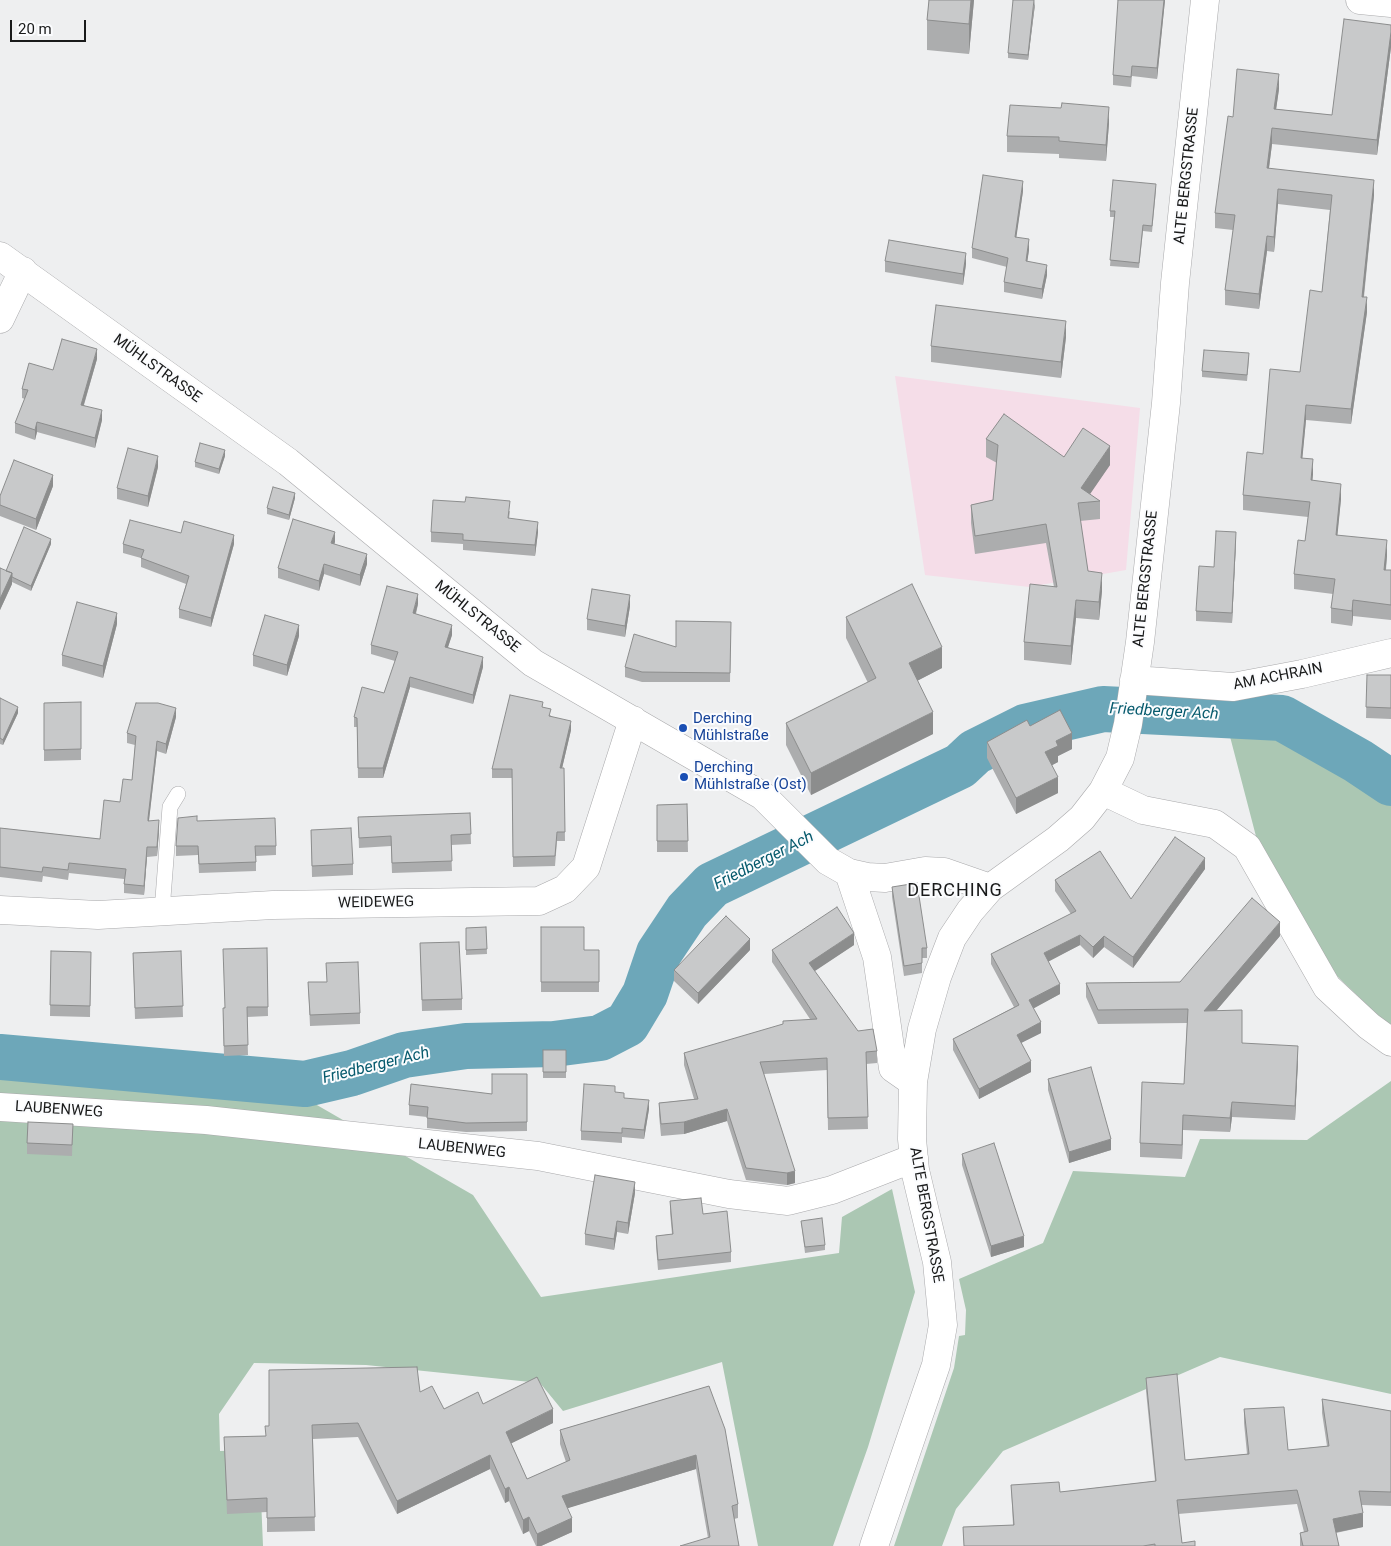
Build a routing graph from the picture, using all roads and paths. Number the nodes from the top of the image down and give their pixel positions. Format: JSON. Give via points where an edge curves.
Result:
{"nodes":[{"id":1,"x":1205,"y":0,"type":"edge"},
{"id":2,"x":1360,"y":0,"type":"edge"},
{"id":3,"x":1391,"y":3,"type":"edge"},
{"id":4,"x":0,"y":256,"type":"edge"},
{"id":5,"x":23,"y":271,"type":"junction"},
{"id":6,"x":0,"y":319,"type":"edge"},
{"id":7,"x":1391,"y":653,"type":"edge"},
{"id":8,"x":1133,"y":687,"type":"junction"},
{"id":9,"x":633,"y":720,"type":"junction"},
{"id":10,"x":1103,"y":791,"type":"junction"},
{"id":11,"x":178,"y":794,"type":"dead end"},
{"id":12,"x":848,"y":873,"type":"junction"},
{"id":13,"x":990,"y":888,"type":"junction"},
{"id":14,"x":0,"y":910,"type":"edge"},
{"id":15,"x":162,"y":911,"type":"junction"},
{"id":16,"x":1391,"y":1042,"type":"edge"},
{"id":17,"x":913,"y":1082,"type":"junction"},
{"id":18,"x":0,"y":1107,"type":"edge"},
{"id":19,"x":914,"y":1158,"type":"junction"},
{"id":20,"x":874,"y":1546,"type":"edge"}],
"edges":[{"from":1,"to":8,"type":"street","name":"ALTE BERGSTRASSE","via":[[1175,283],[1166,403]]},
{"from":2,"to":3,"type":"street"},
{"from":4,"to":5,"type":"street","name":"MÜHLSTRASSE"},
{"from":5,"to":6,"type":"street"},
{"from":5,"to":9,"type":"street","name":"MÜHLSTRASSE","via":[[288,462],[534,663]]},
{"from":7,"to":8,"type":"street","name":"AM ACHRAIN","via":[[1233,687]]},
{"from":8,"to":10,"type":"street","name":"ALTE BERGSTRASSE","via":[[1120,758]]},
{"from":9,"to":12,"type":"street","name":"MÜHLSTRASSE","via":[[763,796],[828,861]]},
{"from":9,"to":15,"type":"street","name":"WEIDEWEG","via":[[586,867],[565,889],[539,901],[273,905]]},
{"from":10,"to":13,"type":"street","name":"ALTE BERGSTRASSE","via":[[1082,818],[1058,839]]},
{"from":10,"to":16,"type":"street","via":[[1143,810],[1215,824],[1247,847],[1328,987]]},
{"from":11,"to":15,"type":"lane","via":[[170,807]]},
{"from":12,"to":13,"type":"street","name":"MÜHLSTRASSE","via":[[885,878],[925,871],[944,872]]},
{"from":12,"to":17,"type":"street","via":[[877,957],[893,1068]]},
{"from":13,"to":17,"type":"street","name":"ALTE BERGSTRASSE","via":[[952,938],[922,1029]]},
{"from":14,"to":15,"type":"street","name":"WEIDEWEG","via":[[98,915]]},
{"from":17,"to":19,"type":"street","name":"ALTE BERGSTRASSE"},
{"from":18,"to":19,"type":"street","name":"LAUBENWEG","via":[[206,1120],[538,1156],[728,1194],[788,1201],[832,1190]]},
{"from":19,"to":20,"type":"street","name":"ALTE BERGSTRASSE","via":[[937,1262],[943,1324],[936,1365]]}]}
